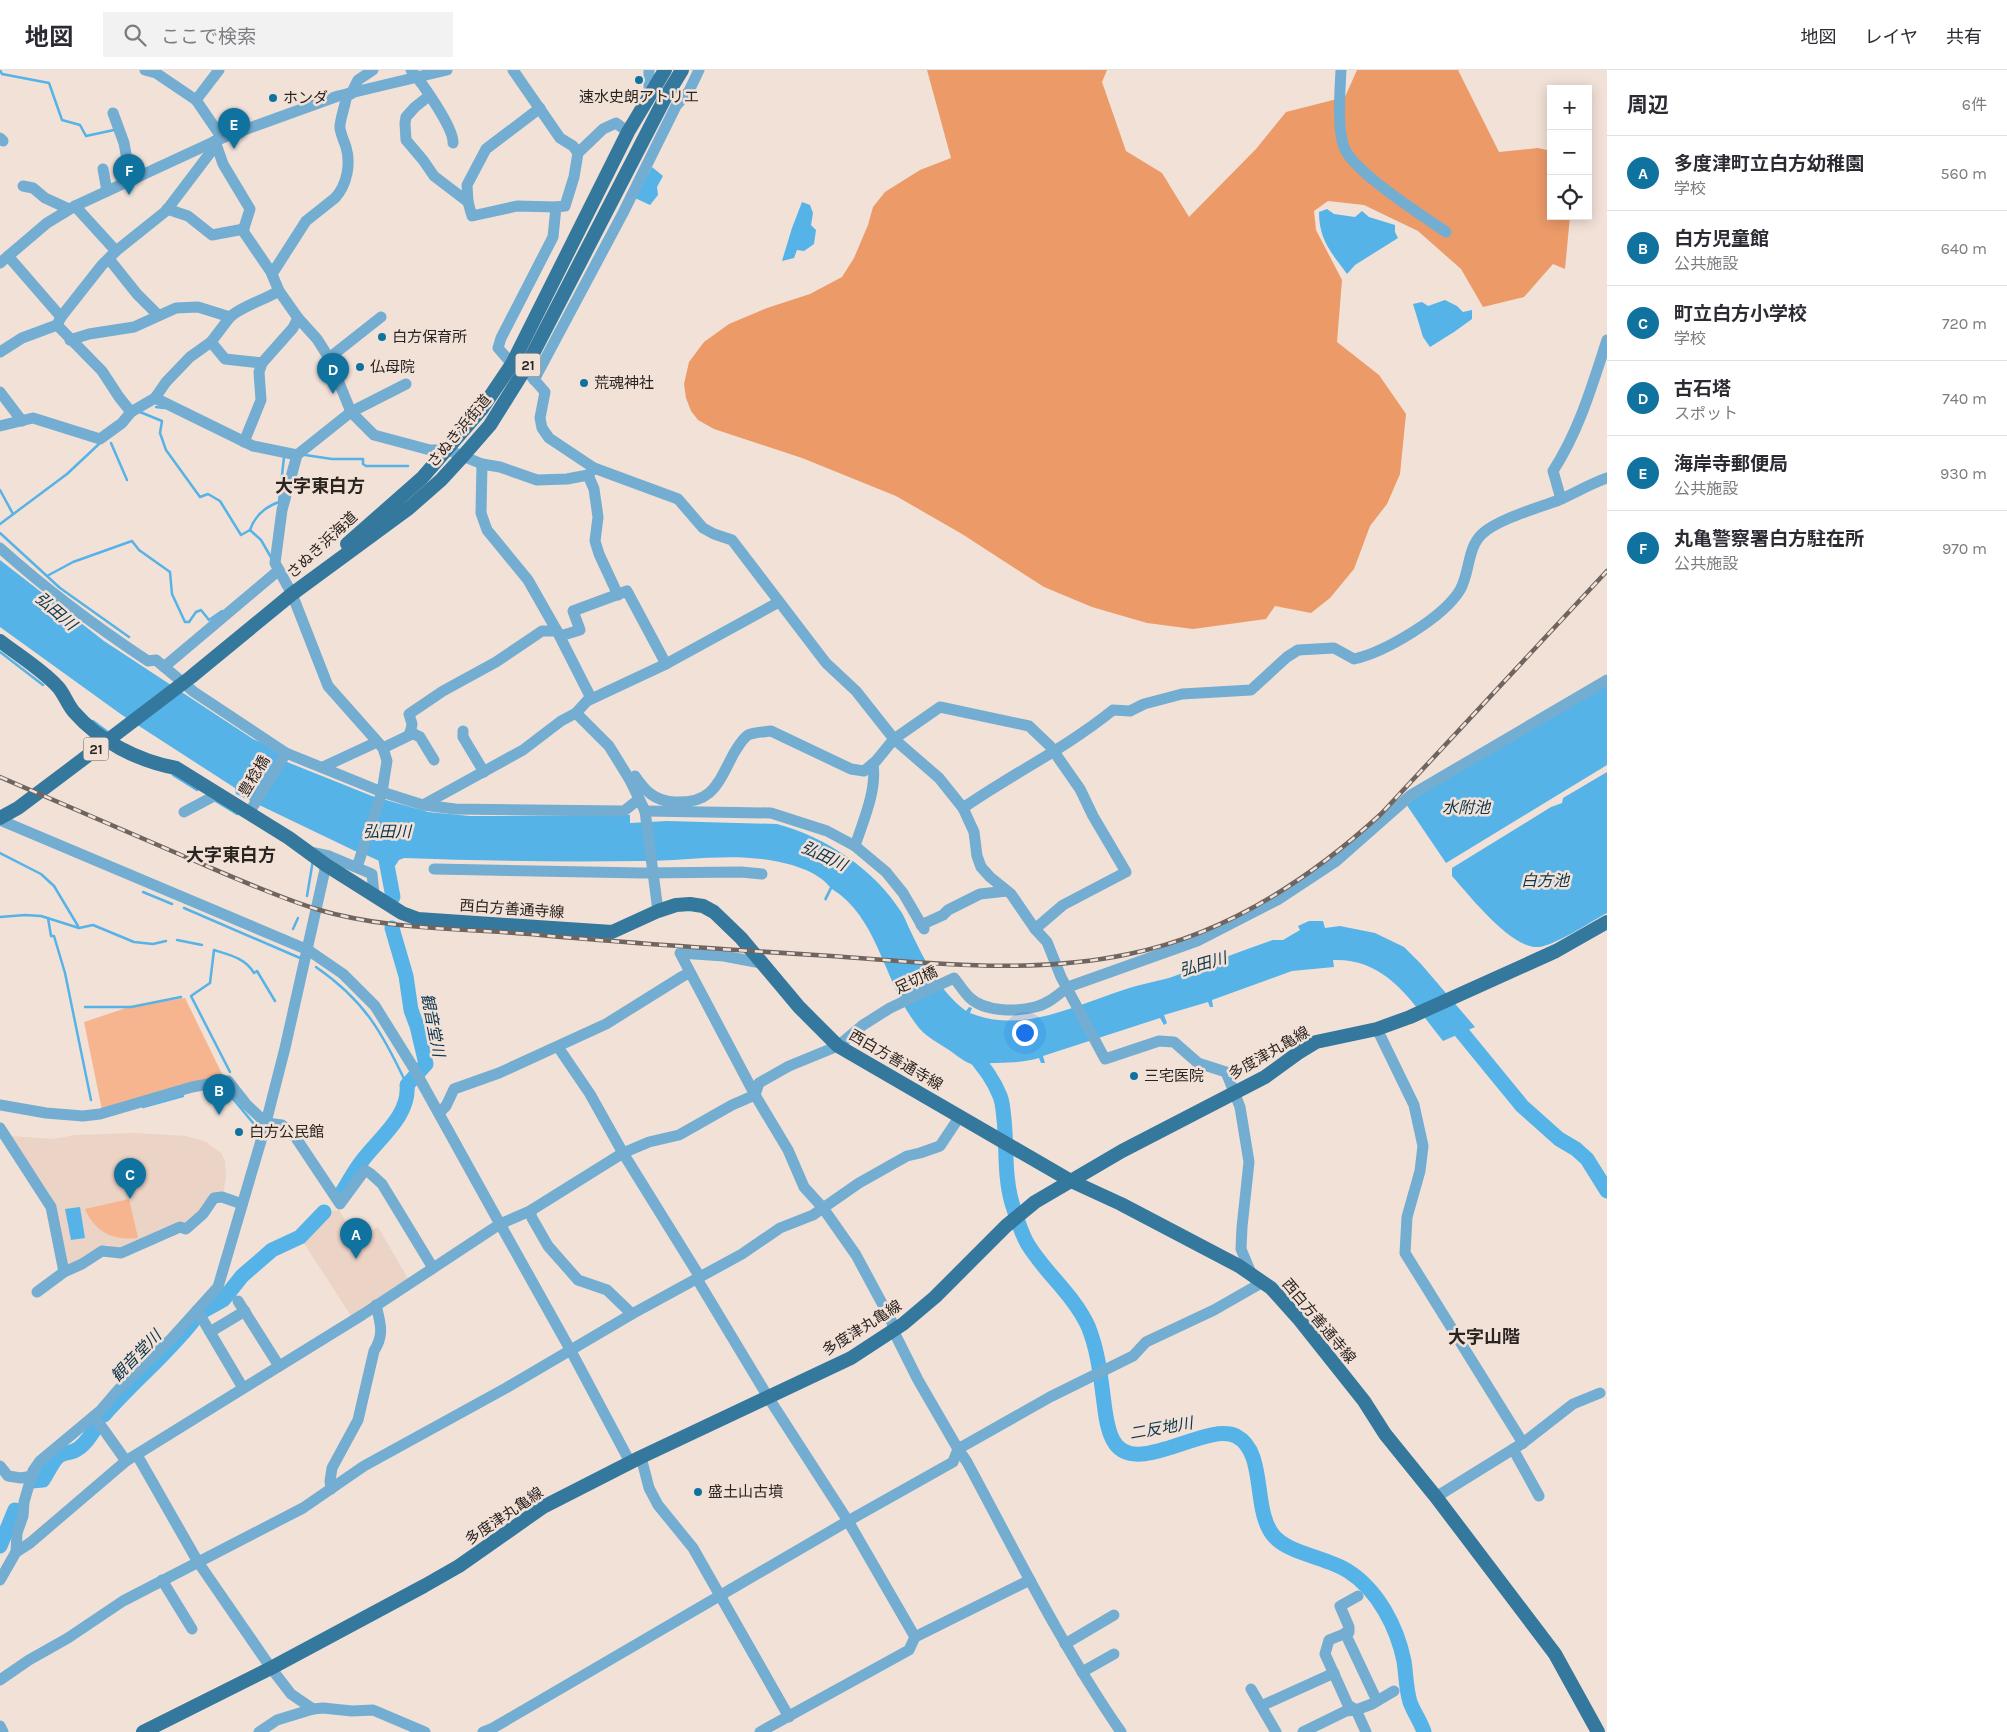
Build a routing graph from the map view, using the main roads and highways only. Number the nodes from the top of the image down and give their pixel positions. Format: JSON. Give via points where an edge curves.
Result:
{"nodes":[{"id":1,"x":665,"y":70,"type":"edge"},
{"id":2,"x":682,"y":70,"type":"edge"},
{"id":3,"x":292,"y":594,"type":"junction"},
{"id":4,"x":0,"y":641,"type":"edge"},
{"id":5,"x":0,"y":819,"type":"edge"},
{"id":6,"x":1607,"y":922,"type":"edge"},
{"id":7,"x":1071,"y":1181,"type":"junction"},
{"id":8,"x":143,"y":1732,"type":"edge"},
{"id":9,"x":1598,"y":1732,"type":"edge"}],
"edges":[{"from":1,"to":3,"type":"main road","name":"さぬき浜海道","number":"21","via":[[628,132],[512,364],[481,410],[422,478]]},
{"from":2,"to":3,"type":"main road","name":"さぬき浜街道","number":"21","via":[[665,98],[530,375],[441,480],[409,508]]},
{"from":3,"to":5,"type":"main road","name":"さぬき浜街道","number":"21","via":[[191,677]]},
{"from":4,"to":7,"type":"main road","name":"西白方善通寺線","via":[[58,686],[73,711],[125,752],[176,768],[214,797],[250,812],[326,865],[418,919],[612,932],[658,910],[676,905],[703,906],[741,938],[799,1007],[838,1046]]},
{"from":6,"to":7,"type":"main road","name":"多度津丸亀線","via":[[1556,951],[1410,1017],[1377,1029],[1316,1042],[1265,1077]]},
{"from":7,"to":8,"type":"main road","name":"多度津丸亀線","via":[[1035,1202],[935,1296],[894,1330],[851,1358],[635,1459],[543,1508],[459,1566],[271,1668]]},
{"from":7,"to":9,"type":"main road","name":"西白方善通寺線","via":[[1251,1273],[1271,1288],[1364,1401],[1385,1434],[1555,1654]]}]}
